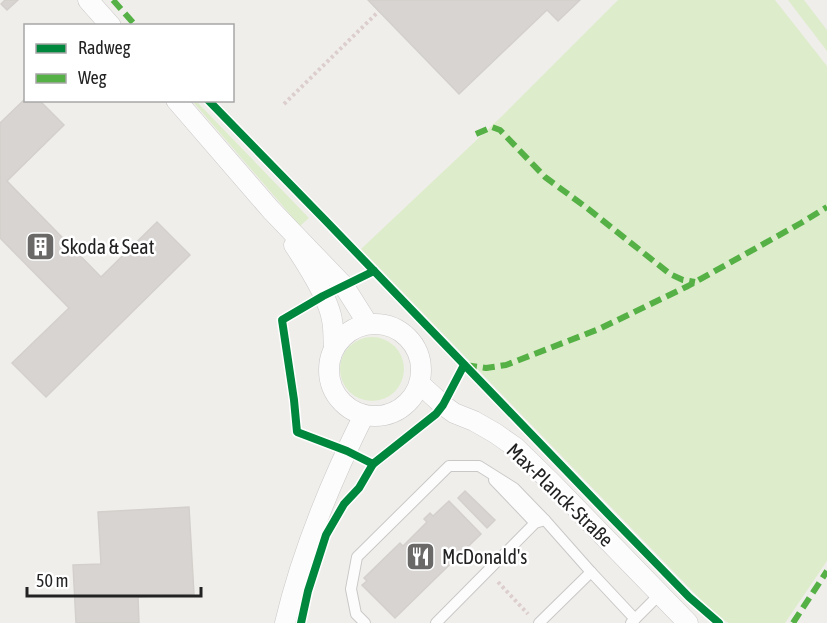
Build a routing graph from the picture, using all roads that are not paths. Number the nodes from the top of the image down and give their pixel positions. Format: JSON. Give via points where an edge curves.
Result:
{"nodes":[{"id":1,"x":88,"y":0,"type":"edge"},
{"id":2,"x":109,"y":24,"type":"edge"},
{"id":3,"x":178,"y":102,"type":"edge"},
{"id":4,"x":271,"y":210,"type":"junction"},
{"id":5,"x":368,"y":324,"type":"junction"},
{"id":6,"x":334,"y":348,"type":"junction"},
{"id":7,"x":420,"y":384,"type":"junction"},
{"id":8,"x":364,"y":415,"type":"junction"},
{"id":9,"x":540,"y":522,"type":"junction"},
{"id":10,"x":591,"y":572,"type":"junction"},
{"id":11,"x":660,"y":594,"type":"junction"},
{"id":12,"x":633,"y":621,"type":"edge"},
{"id":13,"x":285,"y":623,"type":"edge"},
{"id":14,"x":365,"y":623,"type":"edge"},
{"id":15,"x":436,"y":623,"type":"edge"},
{"id":16,"x":539,"y":623,"type":"edge"},
{"id":17,"x":688,"y":623,"type":"edge"}],
"edges":[{"from":1,"to":2,"type":"street"},
{"from":3,"to":4,"type":"street"},
{"from":4,"to":5,"type":"street","via":[[344,286]]},
{"from":4,"to":6,"type":"street","via":[[323,296],[332,318]]},
{"from":5,"to":6,"type":"street","via":[[348,332]]},
{"from":5,"to":7,"type":"street","via":[[396,328],[407,337],[420,361]]},
{"from":6,"to":8,"type":"street","via":[[329,359],[330,383],[343,404]]},
{"from":7,"to":8,"type":"street","via":[[412,398],[395,411]]},
{"from":7,"to":11,"type":"street","name":"Max-Planck-Straße","via":[[454,413],[515,447]]},
{"from":8,"to":13,"type":"street","via":[[310,538]]},
{"from":9,"to":10,"type":"lane"},
{"from":9,"to":14,"type":"lane","via":[[514,488],[479,466],[449,466],[357,557],[351,589],[356,614]]},
{"from":9,"to":15,"type":"lane"},
{"from":10,"to":12,"type":"lane"},
{"from":10,"to":16,"type":"lane"},
{"from":11,"to":12,"type":"lane"},
{"from":11,"to":17,"type":"street","name":"Max-Planck-Straße"}]}
